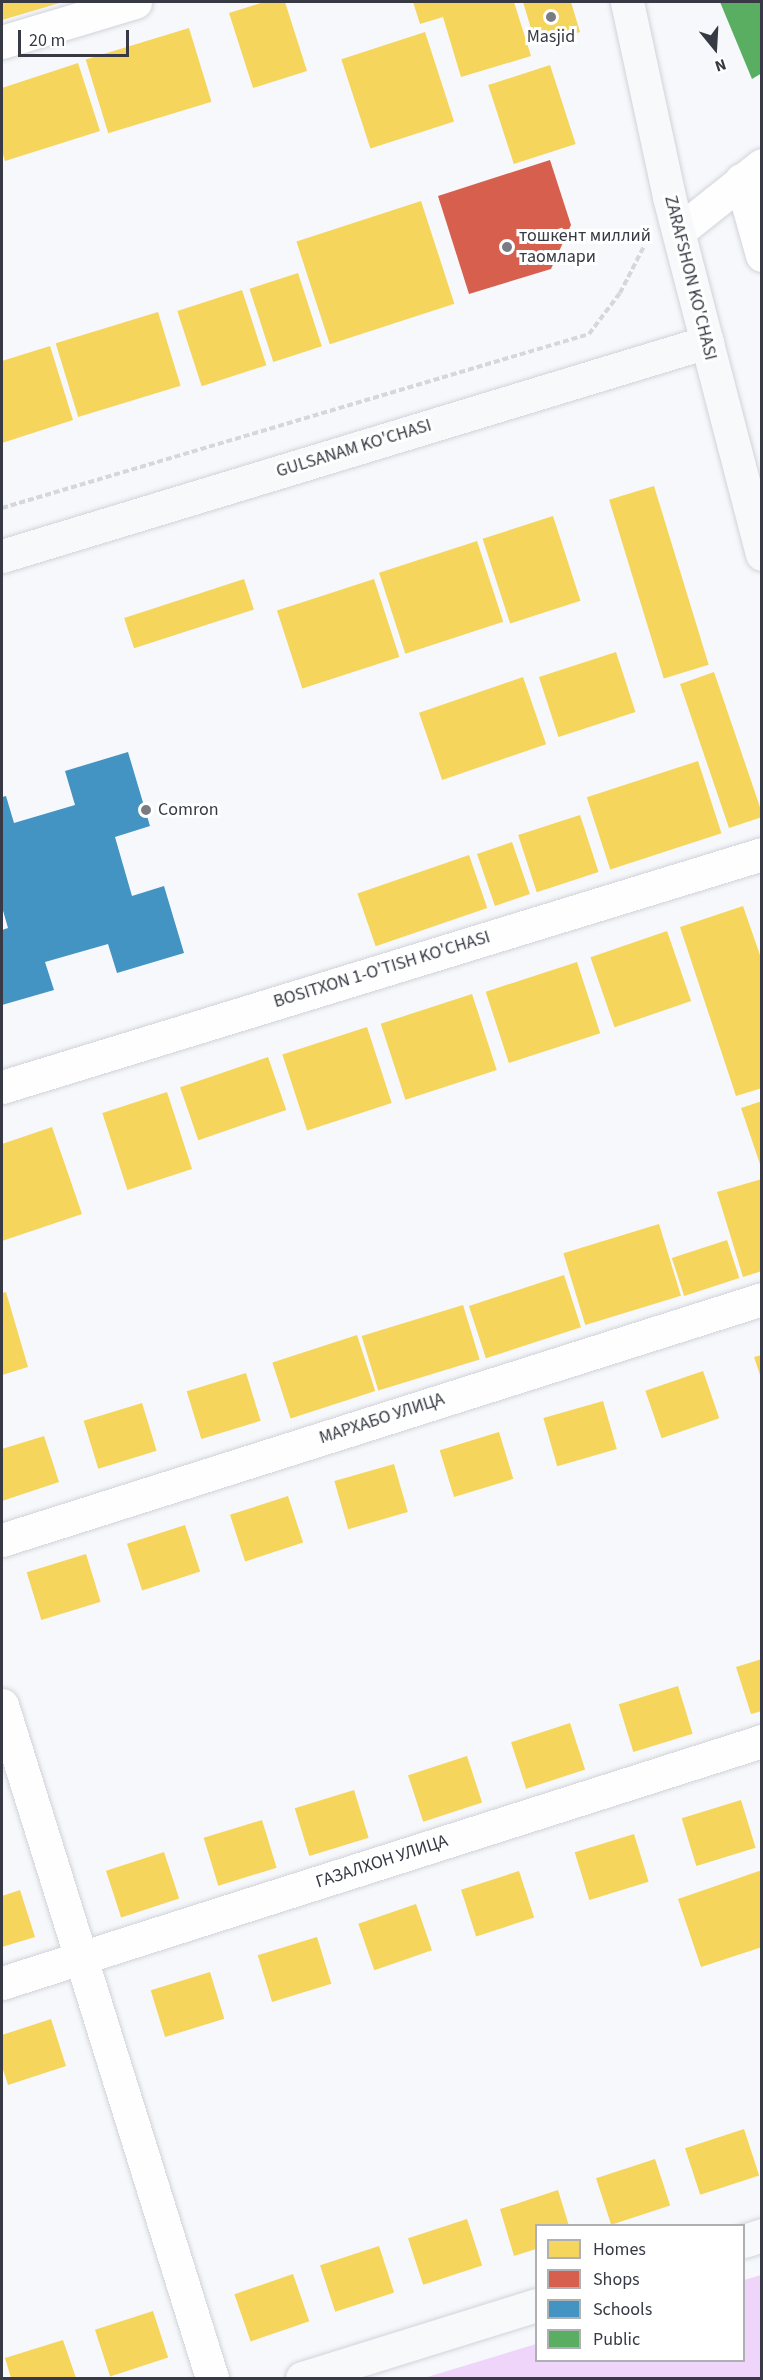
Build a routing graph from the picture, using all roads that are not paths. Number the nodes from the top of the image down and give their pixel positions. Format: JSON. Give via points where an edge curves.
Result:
{"nodes":[{"id":1,"x":135,"y":2,"type":"edge"},
{"id":2,"x":627,"y":2,"type":"edge"},
{"id":3,"x":2,"y":42,"type":"edge"},
{"id":4,"x":751,"y":173,"type":"edge"},
{"id":5,"x":679,"y":231,"type":"junction"},
{"id":6,"x":762,"y":255,"type":"edge"},
{"id":7,"x":706,"y":342,"type":"junction"},
{"id":8,"x":762,"y":554,"type":"edge"},
{"id":9,"x":2,"y":556,"type":"edge"},
{"id":10,"x":762,"y":854,"type":"edge"},
{"id":11,"x":2,"y":1087,"type":"edge"},
{"id":12,"x":762,"y":1299,"type":"edge"},
{"id":13,"x":2,"y":1540,"type":"edge"},
{"id":14,"x":2,"y":1705,"type":"edge"},
{"id":15,"x":762,"y":1741,"type":"edge"},
{"id":16,"x":81,"y":1959,"type":"junction"},
{"id":17,"x":2,"y":1983,"type":"edge"},
{"id":18,"x":762,"y":2235,"type":"edge"},
{"id":19,"x":745,"y":2241,"type":"edge"},
{"id":20,"x":535,"y":2307,"type":"edge"},
{"id":21,"x":212,"y":2379,"type":"edge"},
{"id":22,"x":302,"y":2379,"type":"edge"}],
"edges":[{"from":1,"to":3,"type":"street"},
{"from":2,"to":5,"type":"street","name":"ZARAFSHON KO'CHASI"},
{"from":4,"to":5,"type":"street"},
{"from":4,"to":6,"type":"street"},
{"from":5,"to":7,"type":"street","name":"ZARAFSHON KO'CHASI"},
{"from":7,"to":8,"type":"street","name":"ZARAFSHON KO'CHASI"},
{"from":7,"to":9,"type":"street","name":"GULSANAM KO'CHASI"},
{"from":10,"to":11,"type":"street","name":"BOSITXON 1-O'TISH KO'CHASI"},
{"from":12,"to":13,"type":"street","name":"МАРХАБО УЛИЦА"},
{"from":14,"to":16,"type":"street"},
{"from":15,"to":16,"type":"street","name":"ГАЗАЛХОН УЛИЦА"},
{"from":16,"to":17,"type":"street","name":"ГАЗАЛХОН УЛИЦА"},
{"from":16,"to":21,"type":"street"},
{"from":18,"to":19,"type":"street"},
{"from":20,"to":22,"type":"street"}]}
